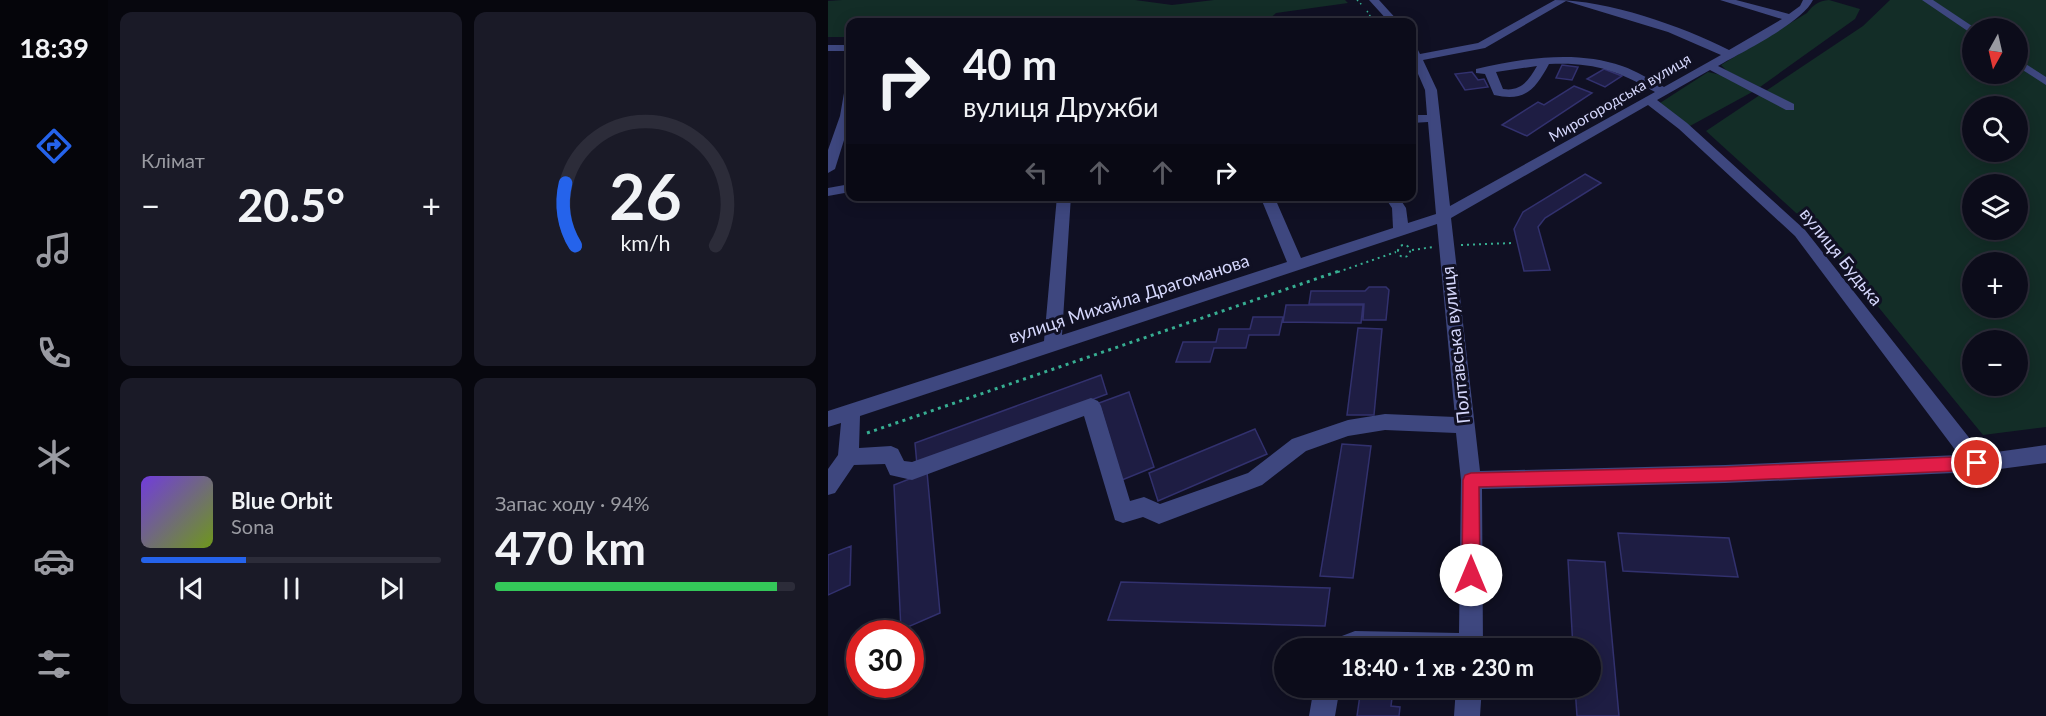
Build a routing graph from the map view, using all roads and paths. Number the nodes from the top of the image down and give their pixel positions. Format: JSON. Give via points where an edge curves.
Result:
{"nodes":[{"id":1,"x":1357,"y":0,"type":"edge"},
{"id":2,"x":1374,"y":0,"type":"edge"},
{"id":3,"x":1562,"y":0,"type":"edge"},
{"id":4,"x":1570,"y":0,"type":"edge"},
{"id":5,"x":1725,"y":0,"type":"edge"},
{"id":6,"x":1809,"y":0,"type":"edge"},
{"id":7,"x":1927,"y":0,"type":"edge"},
{"id":8,"x":1371,"y":18,"type":"edge"},
{"id":9,"x":1390,"y":18,"type":"edge"},
{"id":10,"x":1791,"y":18,"type":"junction"},
{"id":11,"x":1962,"y":24,"type":"edge"},
{"id":12,"x":828,"y":48,"type":"edge"},
{"id":13,"x":846,"y":48,"type":"edge"},
{"id":14,"x":1416,"y":54,"type":"edge"},
{"id":15,"x":1729,"y":55,"type":"junction"},
{"id":16,"x":1416,"y":58,"type":"edge"},
{"id":17,"x":1544,"y":63,"type":"junction"},
{"id":18,"x":1710,"y":66,"type":"junction"},
{"id":19,"x":2028,"y":69,"type":"edge"},
{"id":20,"x":2046,"y":82,"type":"edge"},
{"id":21,"x":1664,"y":92,"type":"junction"},
{"id":22,"x":1649,"y":100,"type":"junction"},
{"id":23,"x":1790,"y":107,"type":"dead end"},
{"id":24,"x":846,"y":116,"type":"edge"},
{"id":25,"x":1435,"y":118,"type":"junction"},
{"id":26,"x":1416,"y":119,"type":"edge"},
{"id":27,"x":828,"y":169,"type":"edge"},
{"id":28,"x":846,"y":189,"type":"edge"},
{"id":29,"x":828,"y":192,"type":"edge"},
{"id":30,"x":1064,"y":201,"type":"edge"},
{"id":31,"x":1269,"y":201,"type":"edge"},
{"id":32,"x":1394,"y":201,"type":"edge"},
{"id":33,"x":1442,"y":217,"type":"junction"},
{"id":34,"x":1401,"y":231,"type":"junction"},
{"id":35,"x":1396,"y":252,"type":"junction"},
{"id":36,"x":1296,"y":265,"type":"junction"},
{"id":37,"x":1053,"y":345,"type":"junction"},
{"id":38,"x":851,"y":412,"type":"junction"},
{"id":39,"x":828,"y":419,"type":"edge"},
{"id":40,"x":1465,"y":425,"type":"junction"},
{"id":41,"x":849,"y":448,"type":"junction"},
{"id":42,"x":2046,"y":454,"type":"edge"},
{"id":43,"x":1977,"y":463,"type":"junction"},
{"id":44,"x":1471,"y":480,"type":"junction"},
{"id":45,"x":828,"y":486,"type":"edge"},
{"id":46,"x":1471,"y":638,"type":"edge"},
{"id":47,"x":1325,"y":698,"type":"edge"},
{"id":48,"x":1468,"y":698,"type":"edge"},
{"id":49,"x":1322,"y":716,"type":"edge"},
{"id":50,"x":1467,"y":716,"type":"edge"}],
"edges":[{"from":1,"to":8,"type":"path"},
{"from":2,"to":9,"type":"street"},
{"from":3,"to":14,"type":"street","via":[[1480,46]]},
{"from":4,"to":15,"type":"street","via":[[1686,35]]},
{"from":5,"to":10,"type":"street"},
{"from":6,"to":10,"type":"street","name":"Мирогородська вулиця"},
{"from":7,"to":11,"type":"street"},
{"from":10,"to":15,"type":"street","name":"Мирогородська вулиця"},
{"from":12,"to":13,"type":"street"},
{"from":15,"to":18,"type":"street","name":"Мирогородська вулиця"},
{"from":16,"to":25,"type":"street","name":"Полтавська вулиця","via":[[1431,90]]},
{"from":17,"to":17,"type":"street","via":[[1531,86],[1518,93],[1498,92],[1485,70]]},
{"from":17,"to":21,"type":"street","via":[[1613,66]]},
{"from":18,"to":21,"type":"street","name":"Мирогородська вулиця"},
{"from":18,"to":23,"type":"street"},
{"from":19,"to":20,"type":"street"},
{"from":21,"to":22,"type":"street","name":"Мирогородська вулиця"},
{"from":22,"to":33,"type":"street","name":"Мирогородська вулиця"},
{"from":22,"to":43,"type":"street","name":"вулиця Будька","via":[[1800,233]]},
{"from":24,"to":27,"type":"street"},
{"from":25,"to":26,"type":"street"},
{"from":25,"to":33,"type":"street","name":"Полтавська вулиця"},
{"from":28,"to":29,"type":"street"},
{"from":30,"to":37,"type":"street"},
{"from":31,"to":36,"type":"street"},
{"from":32,"to":34,"type":"street","via":[[1399,208]]},
{"from":33,"to":34,"type":"street","name":"вулиця Михайла Драгоманова"},
{"from":33,"to":40,"type":"street","name":"Полтавська вулиця"},
{"from":34,"to":36,"type":"street","name":"вулиця Михайла Драгоманова"},
{"from":35,"to":35,"type":"path","via":[[1401,246],[1412,250],[1407,255]]},
{"from":35,"to":41,"type":"path"},
{"from":36,"to":37,"type":"street","name":"вулиця Михайла Драгоманова"},
{"from":37,"to":38,"type":"street","name":"вулиця Михайла Драгоманова"},
{"from":38,"to":39,"type":"street","name":"вулиця Михайла Драгоманова"},
{"from":38,"to":41,"type":"street"},
{"from":40,"to":41,"type":"street","via":[[1385,422],[1348,428],[1299,445],[1256,479],[1159,514],[1144,507],[1123,513],[1091,406],[912,471],[897,469],[891,455]]},
{"from":40,"to":44,"type":"street","name":"Полтавська вулиця"},
{"from":41,"to":45,"type":"street"},
{"from":42,"to":43,"type":"street"},
{"from":43,"to":44,"type":"street"},
{"from":44,"to":46,"type":"street","name":"Полтавська вулиця"},
{"from":47,"to":49,"type":"street"},
{"from":48,"to":50,"type":"street"}]}
